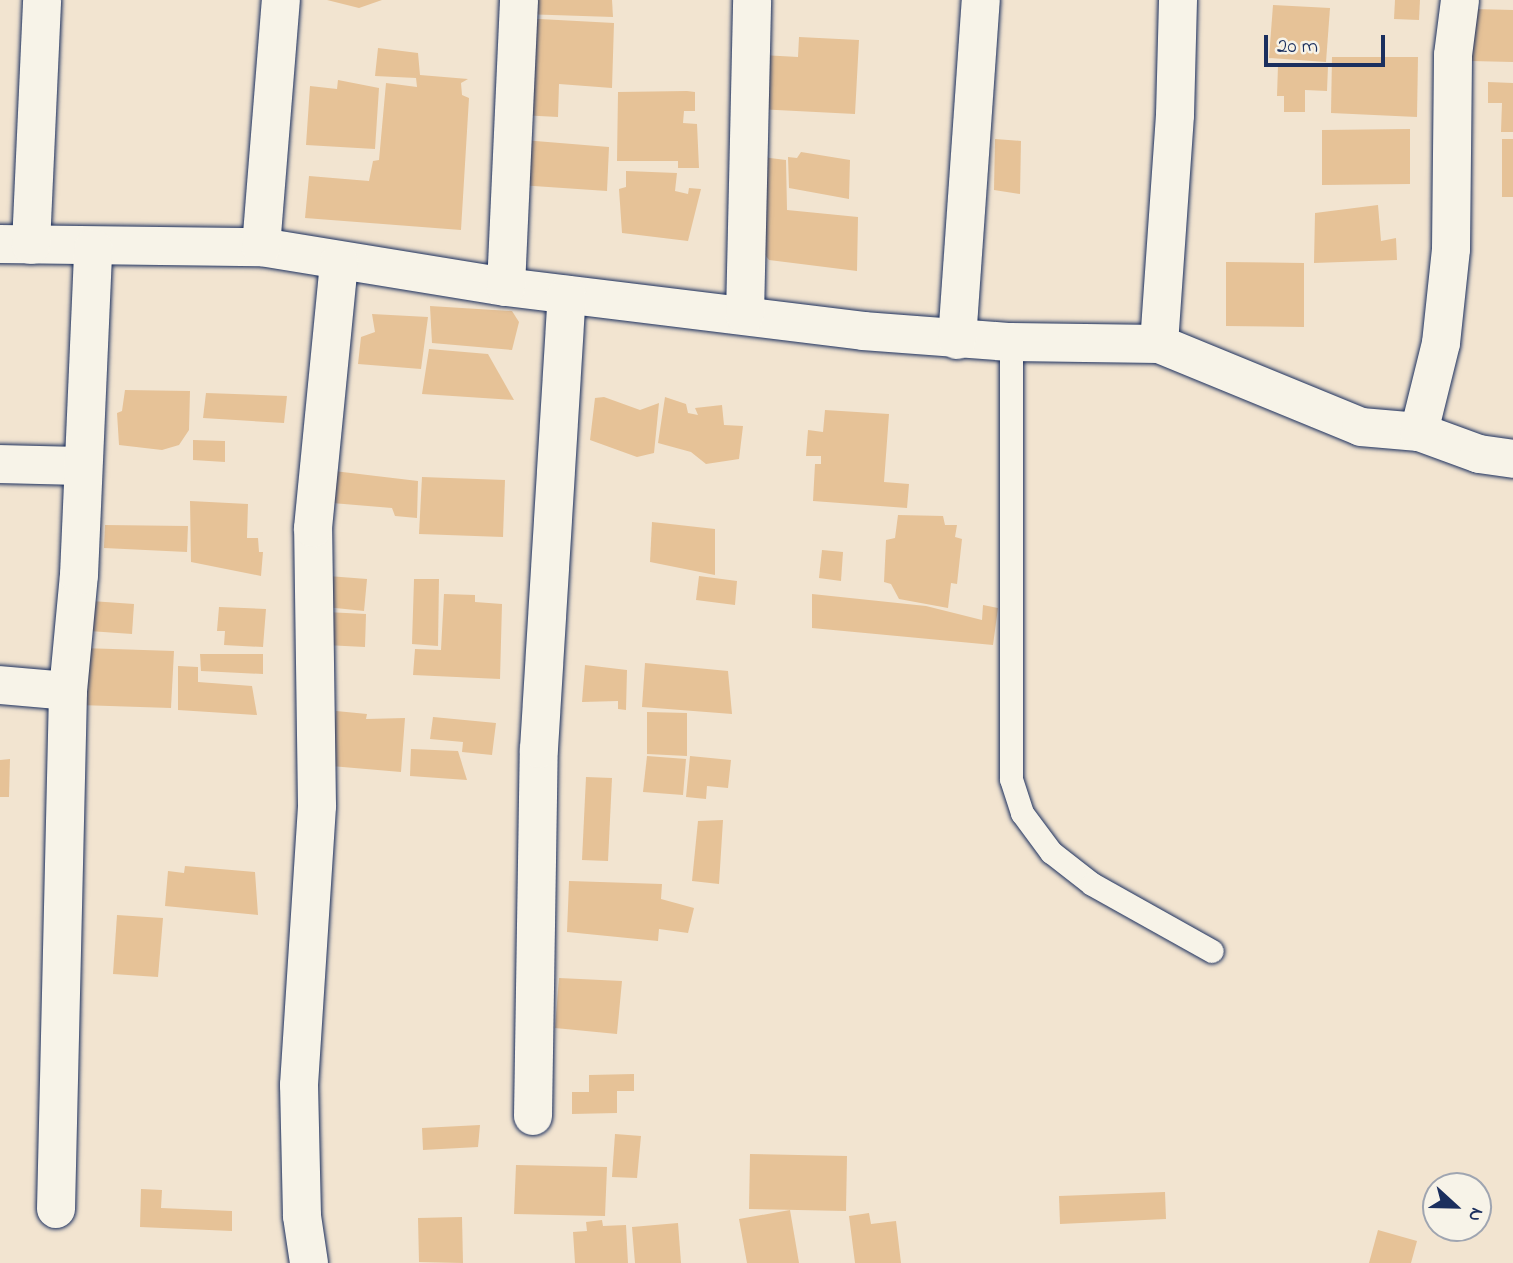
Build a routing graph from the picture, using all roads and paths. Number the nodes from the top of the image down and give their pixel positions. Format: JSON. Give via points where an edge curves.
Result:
{"nodes":[{"id":1,"x":42,"y":0,"type":"edge"},
{"id":2,"x":281,"y":0,"type":"edge"},
{"id":3,"x":519,"y":0,"type":"edge"},
{"id":4,"x":752,"y":0,"type":"edge"},
{"id":5,"x":981,"y":0,"type":"edge"},
{"id":6,"x":1178,"y":0,"type":"edge"},
{"id":7,"x":1460,"y":0,"type":"edge"},
{"id":8,"x":15,"y":245,"type":"edge"},
{"id":9,"x":261,"y":247,"type":"junction"},
{"id":10,"x":93,"y":248,"type":"junction"},
{"id":11,"x":339,"y":262,"type":"junction"},
{"id":12,"x":506,"y":288,"type":"junction"},
{"id":13,"x":567,"y":295,"type":"junction"},
{"id":14,"x":745,"y":316,"type":"junction"},
{"id":15,"x":957,"y":340,"type":"junction"},
{"id":16,"x":1012,"y":342,"type":"junction"},
{"id":17,"x":1159,"y":344,"type":"junction"},
{"id":18,"x":1419,"y":432,"type":"junction"},
{"id":19,"x":1513,"y":459,"type":"edge"},
{"id":20,"x":0,"y":464,"type":"edge"},
{"id":21,"x":82,"y":466,"type":"junction"},
{"id":22,"x":0,"y":685,"type":"edge"},
{"id":23,"x":68,"y":691,"type":"junction"},
{"id":24,"x":1212,"y":951,"type":"dead end"},
{"id":25,"x":533,"y":1116,"type":"dead end"},
{"id":26,"x":56,"y":1209,"type":"dead end"},
{"id":27,"x":309,"y":1263,"type":"edge"}],
"edges":[{"from":1,"to":8,"type":"street"},
{"from":2,"to":9,"type":"street"},
{"from":3,"to":12,"type":"street"},
{"from":4,"to":14,"type":"street"},
{"from":5,"to":15,"type":"street"},
{"from":6,"to":17,"type":"street"},
{"from":7,"to":18,"type":"street","via":[[1453,55],[1451,248],[1441,343]]},
{"from":8,"to":10,"type":"street"},
{"from":9,"to":10,"type":"street"},
{"from":9,"to":11,"type":"street"},
{"from":10,"to":21,"type":"street"},
{"from":11,"to":12,"type":"street"},
{"from":11,"to":27,"type":"street","via":[[313,528],[317,806],[299,1097],[302,1216]]},
{"from":12,"to":13,"type":"street"},
{"from":13,"to":14,"type":"street"},
{"from":13,"to":25,"type":"street","via":[[539,749]]},
{"from":14,"to":15,"type":"street"},
{"from":15,"to":16,"type":"street"},
{"from":16,"to":17,"type":"street"},
{"from":16,"to":24,"type":"lane","via":[[1011,779],[1022,813],[1051,852],[1092,884]]},
{"from":17,"to":18,"type":"street","via":[[1361,427]]},
{"from":18,"to":19,"type":"street","via":[[1479,454]]},
{"from":20,"to":21,"type":"street"},
{"from":21,"to":23,"type":"street","via":[[79,575]]},
{"from":22,"to":23,"type":"street"},
{"from":23,"to":26,"type":"street"}]}
